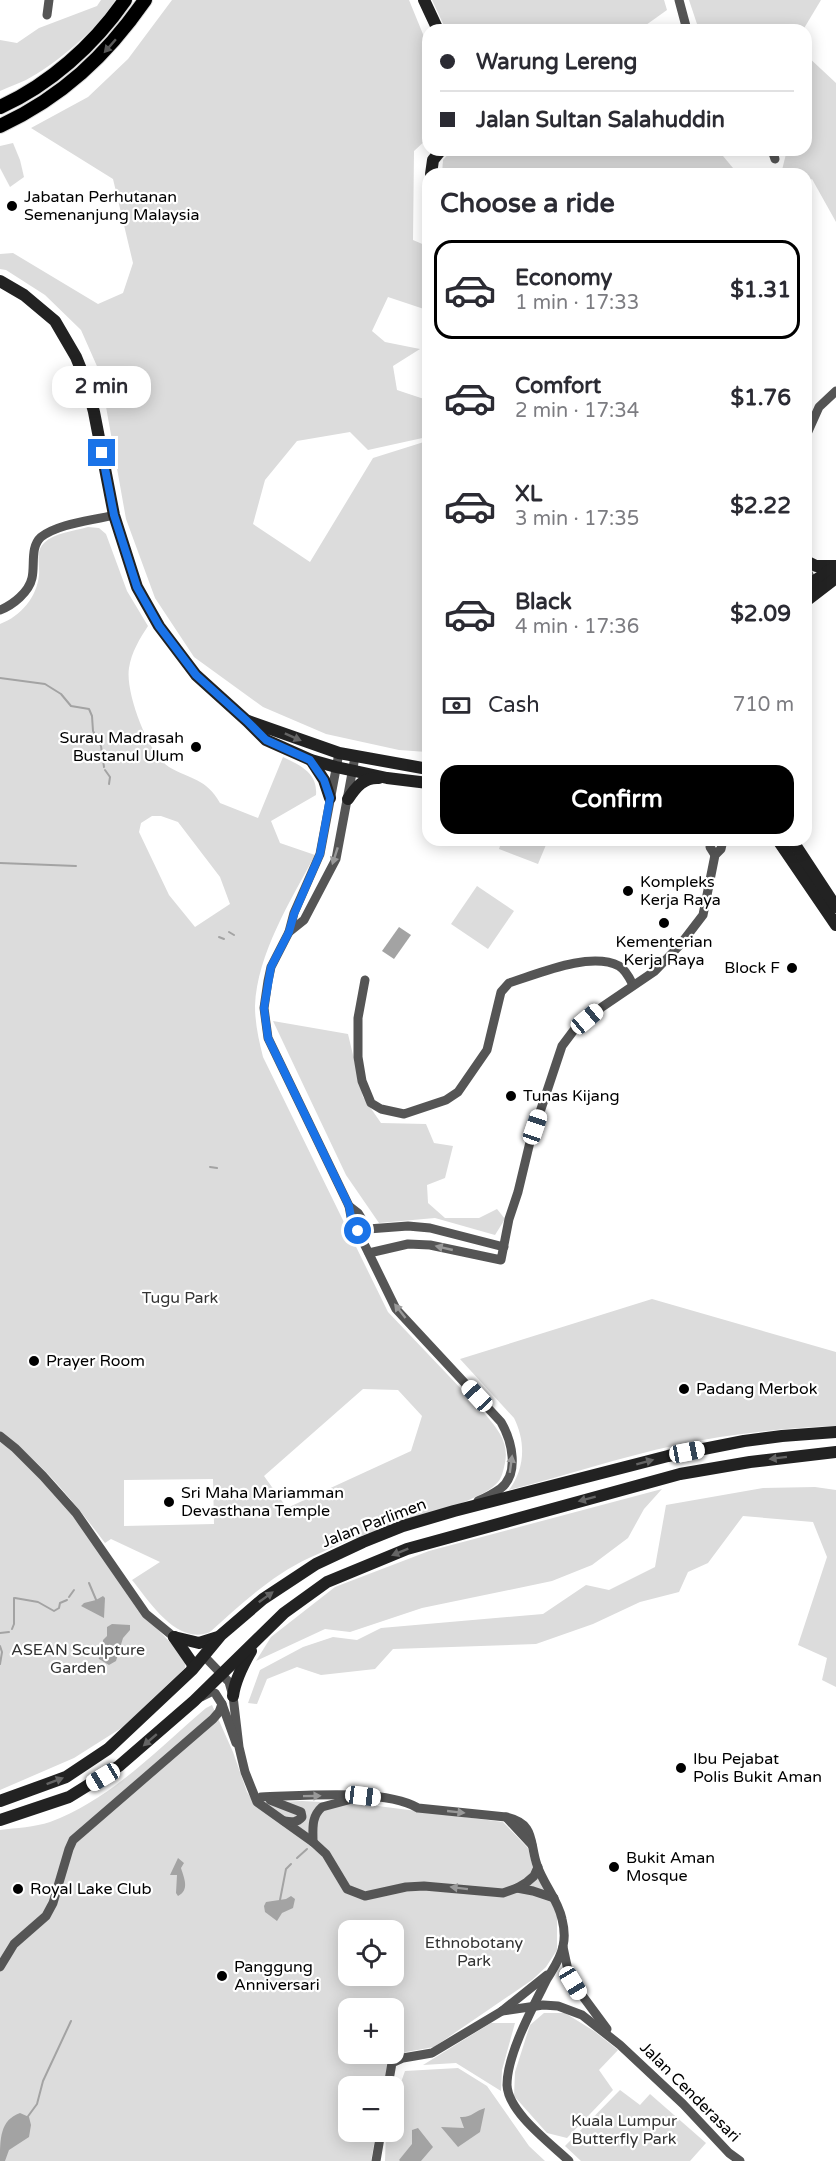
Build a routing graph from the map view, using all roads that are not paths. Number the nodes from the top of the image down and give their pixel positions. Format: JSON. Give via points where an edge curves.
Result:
{"nodes":[{"id":1,"x":49,"y":0,"type":"edge"},
{"id":2,"x":125,"y":0,"type":"edge"},
{"id":3,"x":145,"y":0,"type":"edge"},
{"id":4,"x":424,"y":0,"type":"edge"},
{"id":5,"x":679,"y":0,"type":"edge"},
{"id":6,"x":47,"y":15,"type":"dead end"},
{"id":7,"x":435,"y":24,"type":"edge"},
{"id":8,"x":685,"y":24,"type":"edge"},
{"id":9,"x":0,"y":107,"type":"edge"},
{"id":10,"x":0,"y":126,"type":"edge"},
{"id":11,"x":0,"y":281,"type":"edge"},
{"id":12,"x":836,"y":391,"type":"edge"},
{"id":13,"x":812,"y":423,"type":"edge"},
{"id":14,"x":114,"y":515,"type":"junction"},
{"id":15,"x":812,"y":564,"type":"edge"},
{"id":16,"x":836,"y":566,"type":"edge"},
{"id":17,"x":836,"y":578,"type":"edge"},
{"id":18,"x":812,"y":589,"type":"edge"},
{"id":19,"x":812,"y":590,"type":"edge"},
{"id":20,"x":0,"y":610,"type":"edge"},
{"id":21,"x":247,"y":721,"type":"junction"},
{"id":22,"x":339,"y":753,"type":"junction"},
{"id":23,"x":355,"y":757,"type":"junction"},
{"id":24,"x":310,"y":760,"type":"junction"},
{"id":25,"x":336,"y":767,"type":"junction"},
{"id":26,"x":422,"y":768,"type":"edge"},
{"id":27,"x":353,"y":770,"type":"junction"},
{"id":28,"x":387,"y":778,"type":"junction"},
{"id":29,"x":422,"y":782,"type":"edge"},
{"id":30,"x":330,"y":798,"type":"junction"},
{"id":31,"x":348,"y":799,"type":"junction"},
{"id":32,"x":710,"y":846,"type":"edge"},
{"id":33,"x":722,"y":846,"type":"edge"},
{"id":34,"x":782,"y":846,"type":"edge"},
{"id":35,"x":796,"y":846,"type":"edge"},
{"id":36,"x":715,"y":855,"type":"junction"},
{"id":37,"x":836,"y":907,"type":"edge"},
{"id":38,"x":836,"y":925,"type":"edge"},
{"id":39,"x":289,"y":932,"type":"junction"},
{"id":40,"x":365,"y":980,"type":"dead end"},
{"id":41,"x":633,"y":985,"type":"junction"},
{"id":42,"x":349,"y":1206,"type":"junction"},
{"id":43,"x":382,"y":1229,"type":"junction"},
{"id":44,"x":504,"y":1247,"type":"junction"},
{"id":45,"x":368,"y":1250,"type":"junction"},
{"id":46,"x":481,"y":1256,"type":"junction"},
{"id":47,"x":836,"y":1432,"type":"edge"},
{"id":48,"x":0,"y":1436,"type":"edge"},
{"id":49,"x":836,"y":1452,"type":"edge"},
{"id":50,"x":454,"y":1511,"type":"junction"},
{"id":51,"x":221,"y":1635,"type":"junction"},
{"id":52,"x":261,"y":1635,"type":"junction"},
{"id":53,"x":174,"y":1637,"type":"junction"},
{"id":54,"x":204,"y":1656,"type":"junction"},
{"id":55,"x":194,"y":1668,"type":"junction"},
{"id":56,"x":221,"y":1674,"type":"junction"},
{"id":57,"x":233,"y":1696,"type":"junction"},
{"id":58,"x":194,"y":1701,"type":"junction"},
{"id":59,"x":222,"y":1704,"type":"junction"},
{"id":60,"x":213,"y":1719,"type":"junction"},
{"id":61,"x":230,"y":1725,"type":"junction"},
{"id":62,"x":239,"y":1747,"type":"junction"},
{"id":63,"x":257,"y":1796,"type":"junction"},
{"id":64,"x":363,"y":1796,"type":"junction"},
{"id":65,"x":0,"y":1801,"type":"edge"},
{"id":66,"x":0,"y":1820,"type":"edge"},
{"id":67,"x":284,"y":1821,"type":"junction"},
{"id":68,"x":313,"y":1842,"type":"junction"},
{"id":69,"x":538,"y":1867,"type":"junction"},
{"id":70,"x":517,"y":1888,"type":"junction"},
{"id":71,"x":554,"y":1898,"type":"junction"},
{"id":72,"x":563,"y":1947,"type":"junction"},
{"id":73,"x":0,"y":1967,"type":"edge"},
{"id":74,"x":552,"y":1971,"type":"junction"},
{"id":75,"x":534,"y":2005,"type":"junction"},
{"id":76,"x":502,"y":2011,"type":"junction"},
{"id":77,"x":620,"y":2044,"type":"junction"},
{"id":78,"x":390,"y":2076,"type":"edge"},
{"id":79,"x":379,"y":2142,"type":"edge"},
{"id":80,"x":376,"y":2161,"type":"edge"},
{"id":81,"x":569,"y":2161,"type":"edge"},
{"id":82,"x":740,"y":2161,"type":"edge"}],
"edges":[{"from":1,"to":6,"type":"street"},
{"from":2,"to":9,"type":"main road","via":[[76,56],[31,91]]},
{"from":3,"to":10,"type":"main road","one_way":true,"via":[[106,51],[86,70],[42,105]]},
{"from":4,"to":7,"type":"street"},
{"from":5,"to":8,"type":"street"},
{"from":11,"to":14,"type":"street","via":[[55,321],[75,357],[94,412]]},
{"from":12,"to":13,"type":"street","via":[[819,407]]},
{"from":14,"to":20,"type":"street","via":[[52,531],[40,539],[35,546],[28,587]]},
{"from":14,"to":21,"type":"street","via":[[137,587],[159,626],[196,675]]},
{"from":15,"to":16,"type":"street"},
{"from":16,"to":18,"type":"street"},
{"from":17,"to":19,"type":"street"},
{"from":21,"to":22,"type":"street","one_way":true},
{"from":21,"to":24,"type":"street","via":[[266,740]]},
{"from":22,"to":23,"type":"street"},
{"from":22,"to":25,"type":"street"},
{"from":23,"to":26,"type":"street"},
{"from":23,"to":27,"type":"street"},
{"from":24,"to":25,"type":"street"},
{"from":24,"to":30,"type":"street","via":[[324,780]]},
{"from":25,"to":27,"type":"street"},
{"from":25,"to":30,"type":"street"},
{"from":27,"to":28,"type":"street"},
{"from":27,"to":31,"type":"street"},
{"from":28,"to":29,"type":"street"},
{"from":28,"to":31,"type":"street","via":[[371,778],[359,784]]},
{"from":30,"to":39,"type":"street","via":[[320,854]]},
{"from":31,"to":39,"type":"street","one_way":true,"via":[[336,859],[304,920]]},
{"from":32,"to":36,"type":"street"},
{"from":33,"to":36,"type":"street"},
{"from":34,"to":38,"type":"street"},
{"from":35,"to":37,"type":"street"},
{"from":36,"to":41,"type":"street","via":[[703,915],[655,972]]},
{"from":39,"to":42,"type":"street","via":[[268,981],[264,1008],[268,1038]]},
{"from":40,"to":41,"type":"street","via":[[358,1018],[362,1081],[371,1103],[404,1114],[458,1092],[488,1050],[501,992],[508,983],[590,961],[620,967]]},
{"from":41,"to":44,"type":"street","via":[[574,1030],[562,1046],[530,1142]]},
{"from":42,"to":43,"type":"street","via":[[366,1227]]},
{"from":42,"to":45,"type":"street"},
{"from":43,"to":44,"type":"street","via":[[430,1228]]},
{"from":43,"to":45,"type":"street","via":[[369,1239]]},
{"from":44,"to":46,"type":"street"},
{"from":44,"to":46,"type":"street","via":[[501,1260]]},
{"from":46,"to":45,"type":"street","one_way":true,"via":[[430,1245]]},
{"from":50,"to":45,"type":"street","one_way":true,"via":[[502,1488],[512,1467],[511,1441],[501,1422],[396,1309]]},
{"from":50,"to":47,"type":"street","name":"Jalan Parlimen","one_way":true,"via":[[668,1456],[782,1436]]},
{"from":48,"to":53,"type":"street","via":[[76,1513],[146,1614]]},
{"from":49,"to":52,"type":"street","one_way":true,"via":[[680,1474],[406,1549],[327,1582]]},
{"from":51,"to":50,"type":"street","name":"Jalan Parlimen","one_way":true,"via":[[263,1599],[316,1564],[404,1526]]},
{"from":51,"to":53,"type":"street","via":[[199,1642]]},
{"from":51,"to":54,"type":"street","name":"Jalan Parlimen"},
{"from":52,"to":56,"type":"street"},
{"from":52,"to":57,"type":"street","via":[[243,1665]]},
{"from":53,"to":55,"type":"street"},
{"from":54,"to":55,"type":"street","name":"Jalan Parlimen"},
{"from":54,"to":56,"type":"street"},
{"from":65,"to":55,"type":"street","name":"Jalan Parlimen","one_way":true,"via":[[66,1777],[108,1749]]},
{"from":56,"to":57,"type":"street","via":[[229,1682]]},
{"from":56,"to":58,"type":"street"},
{"from":57,"to":62,"type":"street"},
{"from":58,"to":59,"type":"street","via":[[211,1692]]},
{"from":58,"to":66,"type":"street","one_way":true,"via":[[119,1766],[89,1785],[69,1797]]},
{"from":59,"to":60,"type":"street"},
{"from":59,"to":61,"type":"street"},
{"from":60,"to":61,"type":"street"},
{"from":60,"to":73,"type":"street","via":[[73,1840],[46,1916],[14,1944]]},
{"from":61,"to":62,"type":"street"},
{"from":62,"to":63,"type":"street"},
{"from":63,"to":64,"type":"street","one_way":true},
{"from":63,"to":67,"type":"street","via":[[257,1802]]},
{"from":63,"to":67,"type":"street","via":[[290,1806],[302,1817],[294,1822]]},
{"from":64,"to":68,"type":"street","via":[[318,1811],[313,1819]]},
{"from":64,"to":69,"type":"street","name":"Jalan Cenderasari","one_way":true,"via":[[407,1801],[418,1808],[518,1820],[531,1834]]},
{"from":67,"to":68,"type":"street"},
{"from":70,"to":68,"type":"street","one_way":true,"via":[[503,1893],[424,1886],[365,1896],[347,1889],[333,1863]]},
{"from":69,"to":70,"type":"street","via":[[530,1880]]},
{"from":69,"to":71,"type":"street","name":"Jalan Cenderasari"},
{"from":70,"to":71,"type":"street"},
{"from":71,"to":72,"type":"street","name":"Jalan Cenderasari","via":[[562,1918]]},
{"from":72,"to":74,"type":"street"},
{"from":72,"to":77,"type":"street","name":"Jalan Cenderasari","via":[[569,1975],[581,1997]]},
{"from":74,"to":75,"type":"street"},
{"from":74,"to":76,"type":"street"},
{"from":75,"to":76,"type":"street","name":"Jalan Cenderasari"},
{"from":75,"to":77,"type":"street","name":"Jalan Cenderasari","via":[[571,2009]]},
{"from":75,"to":81,"type":"street","via":[[509,2069],[510,2101]]},
{"from":76,"to":78,"type":"street","via":[[432,2053],[392,2063]]},
{"from":77,"to":82,"type":"street","name":"Jalan Cenderasari"},
{"from":79,"to":80,"type":"street"}]}
